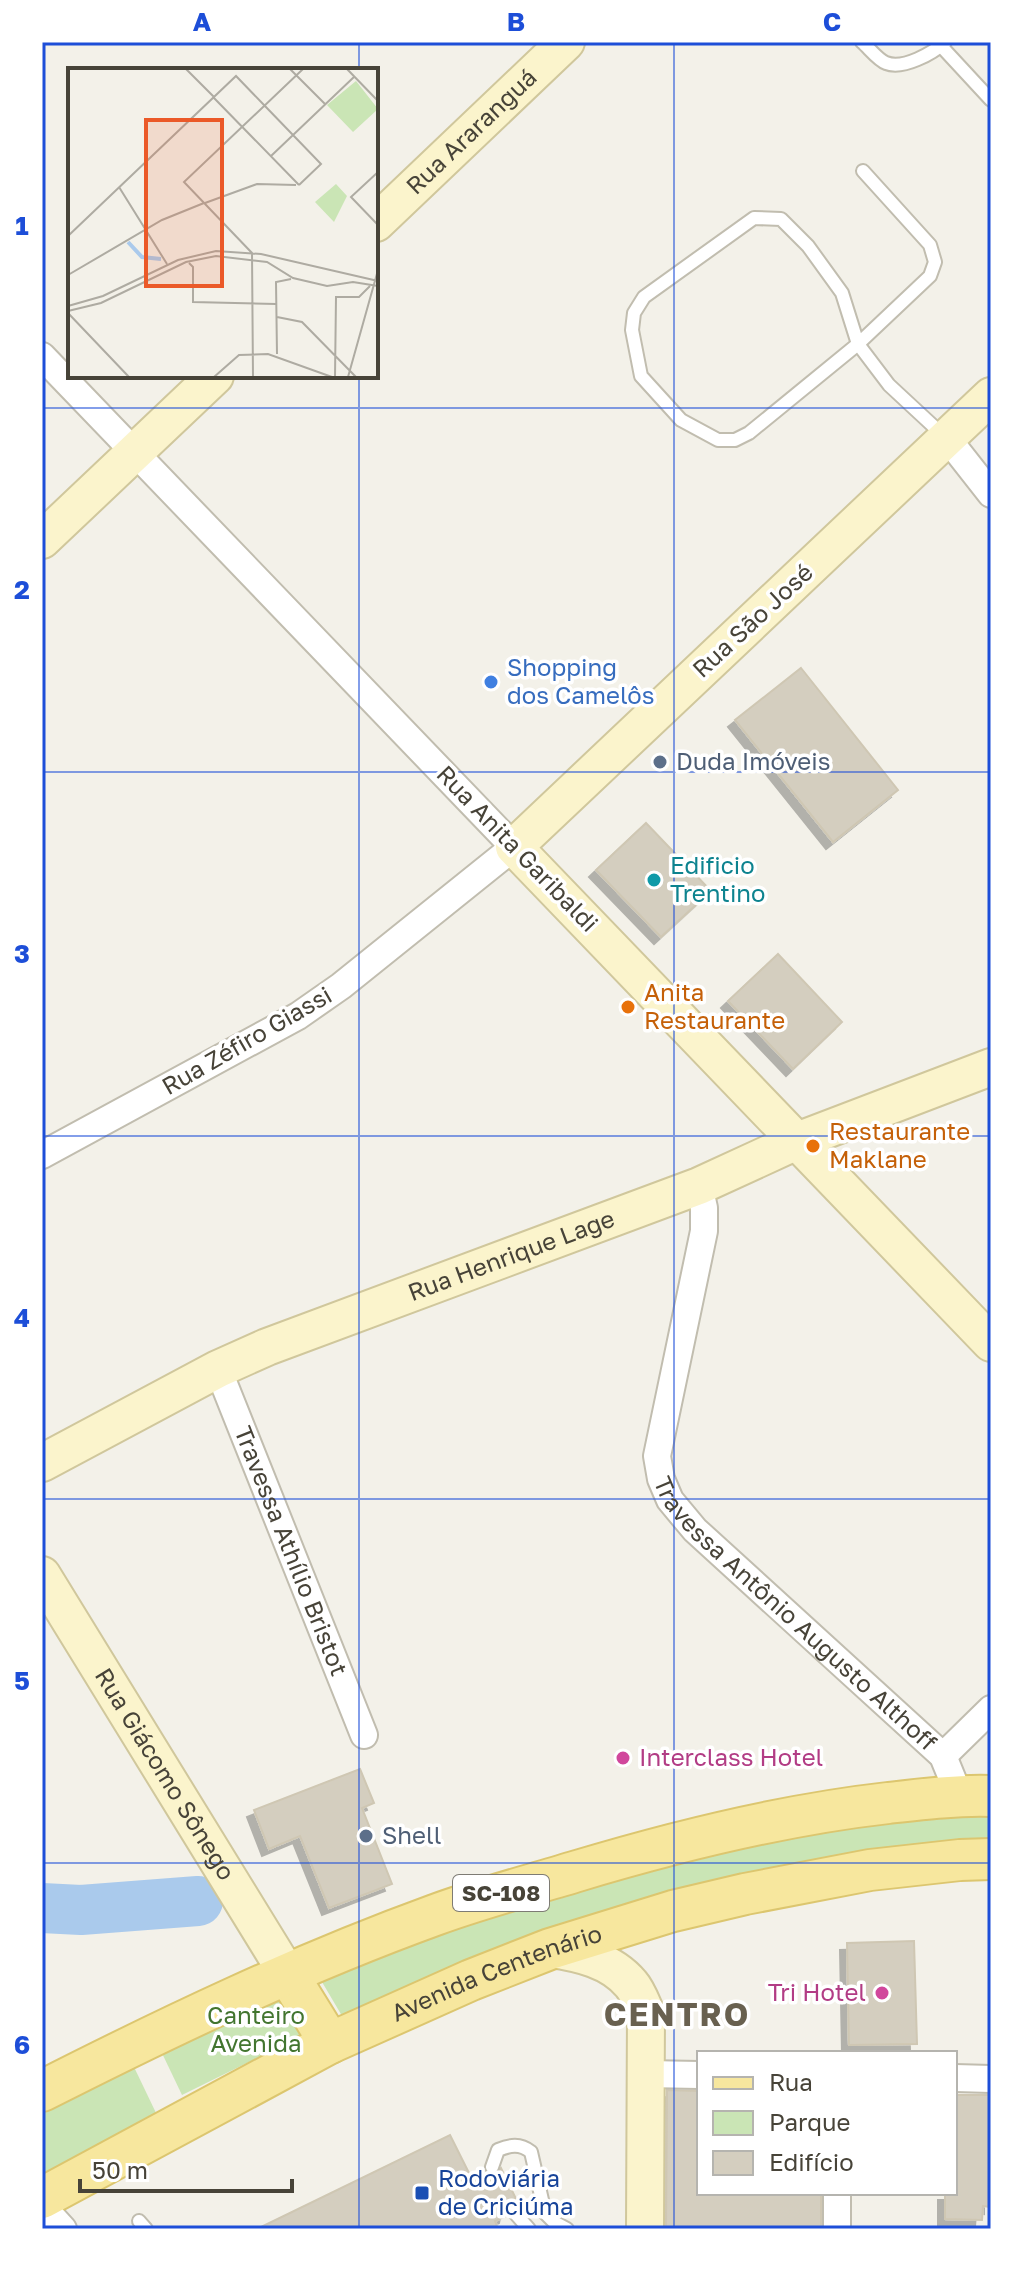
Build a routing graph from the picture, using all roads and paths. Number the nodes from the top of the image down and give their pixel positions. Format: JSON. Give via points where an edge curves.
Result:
{"nodes":[{"id":1,"x":566,"y":42,"type":"edge"},
{"id":2,"x":862,"y":42,"type":"edge"},
{"id":3,"x":943,"y":44,"type":"edge"},
{"id":4,"x":991,"y":100,"type":"edge"},
{"id":5,"x":863,"y":171,"type":"dead end"},
{"id":6,"x":378,"y":221,"type":"edge"},
{"id":7,"x":858,"y":344,"type":"junction"},
{"id":8,"x":42,"y":356,"type":"edge"},
{"id":9,"x":213,"y":378,"type":"edge"},
{"id":10,"x":991,"y":396,"type":"edge"},
{"id":11,"x":947,"y":438,"type":"junction"},
{"id":12,"x":135,"y":452,"type":"junction"},
{"id":13,"x":991,"y":494,"type":"edge"},
{"id":14,"x":42,"y":540,"type":"edge"},
{"id":15,"x":514,"y":847,"type":"junction"},
{"id":16,"x":991,"y":1067,"type":"edge"},
{"id":17,"x":797,"y":1141,"type":"junction"},
{"id":18,"x":42,"y":1155,"type":"edge"},
{"id":19,"x":699,"y":1186,"type":"junction"},
{"id":20,"x":991,"y":1343,"type":"edge"},
{"id":21,"x":218,"y":1369,"type":"junction"},
{"id":22,"x":42,"y":1463,"type":"edge"},
{"id":23,"x":42,"y":1575,"type":"edge"},
{"id":24,"x":991,"y":1709,"type":"edge"},
{"id":25,"x":364,"y":1735,"type":"dead end"},
{"id":26,"x":943,"y":1756,"type":"junction"},
{"id":27,"x":975,"y":1796,"type":"edge"},
{"id":28,"x":991,"y":1859,"type":"edge"},
{"id":29,"x":550,"y":1949,"type":"junction"},
{"id":30,"x":288,"y":1975,"type":"junction"},
{"id":31,"x":330,"y":2043,"type":"junction"},
{"id":32,"x":646,"y":2074,"type":"junction"},
{"id":33,"x":697,"y":2075,"type":"edge"},
{"id":34,"x":957,"y":2078,"type":"edge"},
{"id":35,"x":991,"y":2079,"type":"edge"},
{"id":36,"x":42,"y":2091,"type":"edge"},
{"id":37,"x":492,"y":2167,"type":"dead end"},
{"id":38,"x":837,"y":2195,"type":"edge"},
{"id":39,"x":42,"y":2198,"type":"edge"},
{"id":40,"x":42,"y":2206,"type":"edge"},
{"id":41,"x":514,"y":2212,"type":"dead end"},
{"id":42,"x":63,"y":2229,"type":"edge"},
{"id":43,"x":529,"y":2229,"type":"edge"},
{"id":44,"x":567,"y":2229,"type":"edge"},
{"id":45,"x":645,"y":2229,"type":"edge"},
{"id":46,"x":837,"y":2229,"type":"edge"}],
"edges":[{"from":1,"to":6,"type":"main road","name":"Rua Araranguá"},
{"from":2,"to":3,"type":"lane","via":[[886,63],[900,64]]},
{"from":3,"to":4,"type":"lane"},
{"from":5,"to":7,"type":"lane","via":[[930,245],[935,262],[930,276]]},
{"from":7,"to":7,"type":"lane","via":[[842,293],[808,246],[781,219],[768,217],[754,218],[644,297],[632,330],[641,376],[681,420],[718,440],[749,433]]},
{"from":7,"to":11,"type":"lane","via":[[889,385]]},
{"from":8,"to":12,"type":"street","name":"Rua Anita Garibaldi"},
{"from":9,"to":12,"type":"main road"},
{"from":10,"to":11,"type":"main road","name":"Rua São José"},
{"from":11,"to":13,"type":"street"},
{"from":11,"to":15,"type":"main road","name":"Rua São José"},
{"from":12,"to":14,"type":"main road"},
{"from":12,"to":15,"type":"street","name":"Rua Anita Garibaldi"},
{"from":15,"to":17,"type":"main road","name":"Rua Anita Garibaldi"},
{"from":15,"to":18,"type":"street","name":"Rua Zéfiro Giassi","via":[[298,1016]]},
{"from":16,"to":17,"type":"main road","name":"Rua Henrique Lage"},
{"from":17,"to":19,"type":"main road","name":"Rua Henrique Lage"},
{"from":17,"to":20,"type":"main road","name":"Rua Anita Garibaldi"},
{"from":19,"to":21,"type":"main road","name":"Rua Henrique Lage"},
{"from":19,"to":26,"type":"street","name":"Travessa Antônio Augusto Althoff","via":[[704,1231],[663,1418],[657,1456],[661,1479],[670,1500],[695,1530]]},
{"from":21,"to":22,"type":"main road","name":"Rua Henrique Lage"},
{"from":21,"to":25,"type":"street","name":"Travessa Athílio Bristot"},
{"from":23,"to":30,"type":"main road","name":"Rua Giácomo Sônego"},
{"from":24,"to":26,"type":"street"},
{"from":26,"to":27,"type":"street","name":"Travessa Antônio Augusto Althoff"},
{"from":27,"to":30,"type":"main road","number":"SC-108","via":[[806,1815],[640,1852],[435,1915]]},
{"from":28,"to":29,"type":"main road","name":"Avenida Centenário","via":[[870,1870],[745,1894]]},
{"from":29,"to":31,"type":"main road","name":"Avenida Centenário"},
{"from":29,"to":32,"type":"main road","via":[[581,1953],[632,1985],[646,2013]]},
{"from":30,"to":31,"type":"main road"},
{"from":30,"to":36,"type":"main road","number":"SC-108"},
{"from":31,"to":39,"type":"main road","name":"Avenida Centenário"},
{"from":32,"to":33,"type":"street"},
{"from":32,"to":45,"type":"main road"},
{"from":34,"to":35,"type":"street"},
{"from":37,"to":44,"type":"lane","via":[[498,2150],[525,2147],[531,2152],[545,2213]]},
{"from":38,"to":46,"type":"street"},
{"from":40,"to":42,"type":"street"},
{"from":41,"to":43,"type":"lane"}]}
